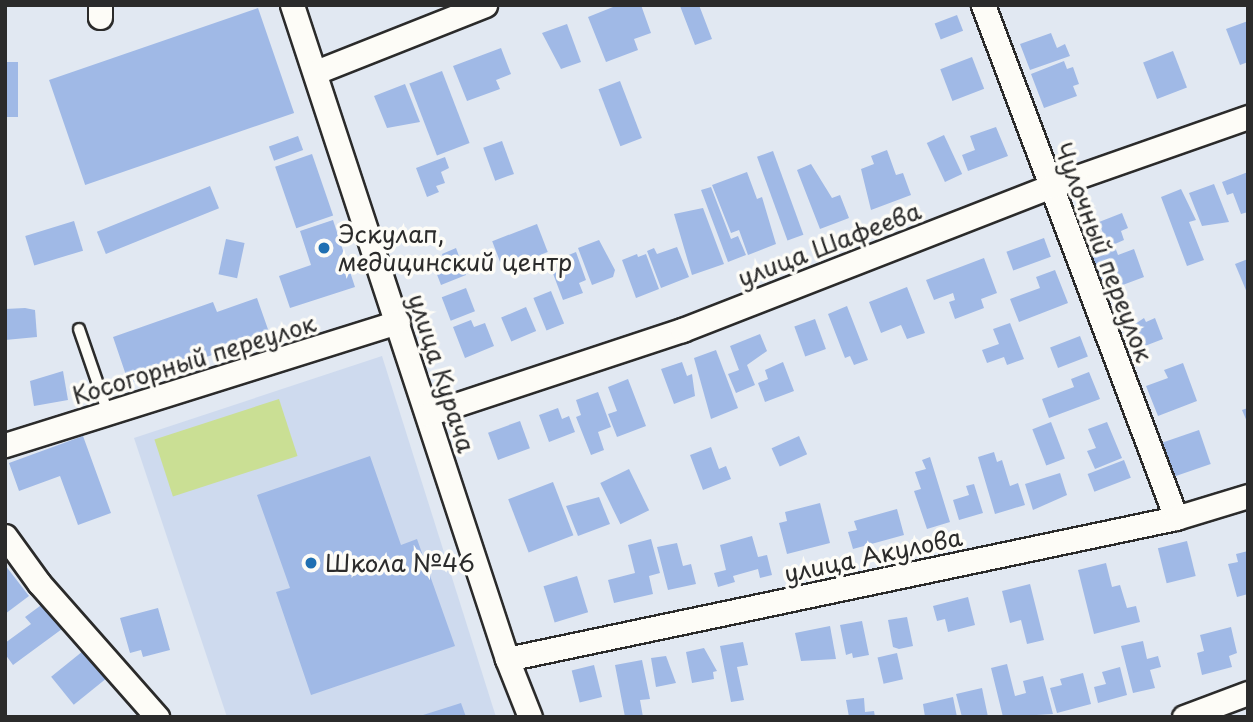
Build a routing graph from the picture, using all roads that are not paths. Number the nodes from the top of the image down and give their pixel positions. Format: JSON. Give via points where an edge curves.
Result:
{"nodes":[{"id":1,"x":292,"y":5,"type":"edge"},
{"id":2,"x":485,"y":5,"type":"edge"},
{"id":3,"x":983,"y":5,"type":"edge"},
{"id":4,"x":316,"y":72,"type":"junction"},
{"id":5,"x":1248,"y":117,"type":"edge"},
{"id":6,"x":1051,"y":186,"type":"junction"},
{"id":7,"x":398,"y":322,"type":"junction"},
{"id":8,"x":79,"y":329,"type":"dead end"},
{"id":9,"x":108,"y":413,"type":"junction"},
{"id":10,"x":428,"y":414,"type":"junction"},
{"id":11,"x":5,"y":445,"type":"edge"},
{"id":12,"x":1248,"y":496,"type":"edge"},
{"id":13,"x":1176,"y":518,"type":"junction"},
{"id":14,"x":5,"y":536,"type":"edge"},
{"id":15,"x":507,"y":659,"type":"junction"},
{"id":16,"x":1248,"y":693,"type":"edge"},
{"id":17,"x":157,"y":717,"type":"edge"},
{"id":18,"x":530,"y":717,"type":"edge"},
{"id":19,"x":1184,"y":717,"type":"edge"}],
"edges":[{"from":1,"to":4,"type":"street","name":"улица Курача"},
{"from":2,"to":4,"type":"street"},
{"from":3,"to":6,"type":"street","name":"Чулочный переулок"},
{"from":4,"to":7,"type":"street","name":"улица Курача"},
{"from":5,"to":6,"type":"street","name":"улица Шафеева"},
{"from":6,"to":10,"type":"street","name":"улица Шафеева","via":[[682,330]]},
{"from":6,"to":13,"type":"street","name":"Чулочный переулок"},
{"from":7,"to":9,"type":"street","name":"Косогорный переулок"},
{"from":7,"to":10,"type":"street","name":"улица Курача"},
{"from":8,"to":9,"type":"lane"},
{"from":9,"to":11,"type":"street","name":"Косогорный переулок"},
{"from":10,"to":15,"type":"street","name":"улица Курача"},
{"from":12,"to":13,"type":"street","name":"улица Акулова"},
{"from":13,"to":15,"type":"street","name":"улица Акулова"},
{"from":14,"to":17,"type":"street","via":[[39,583]]},
{"from":15,"to":18,"type":"street","name":"улица Курача"},
{"from":16,"to":19,"type":"street"}]}
